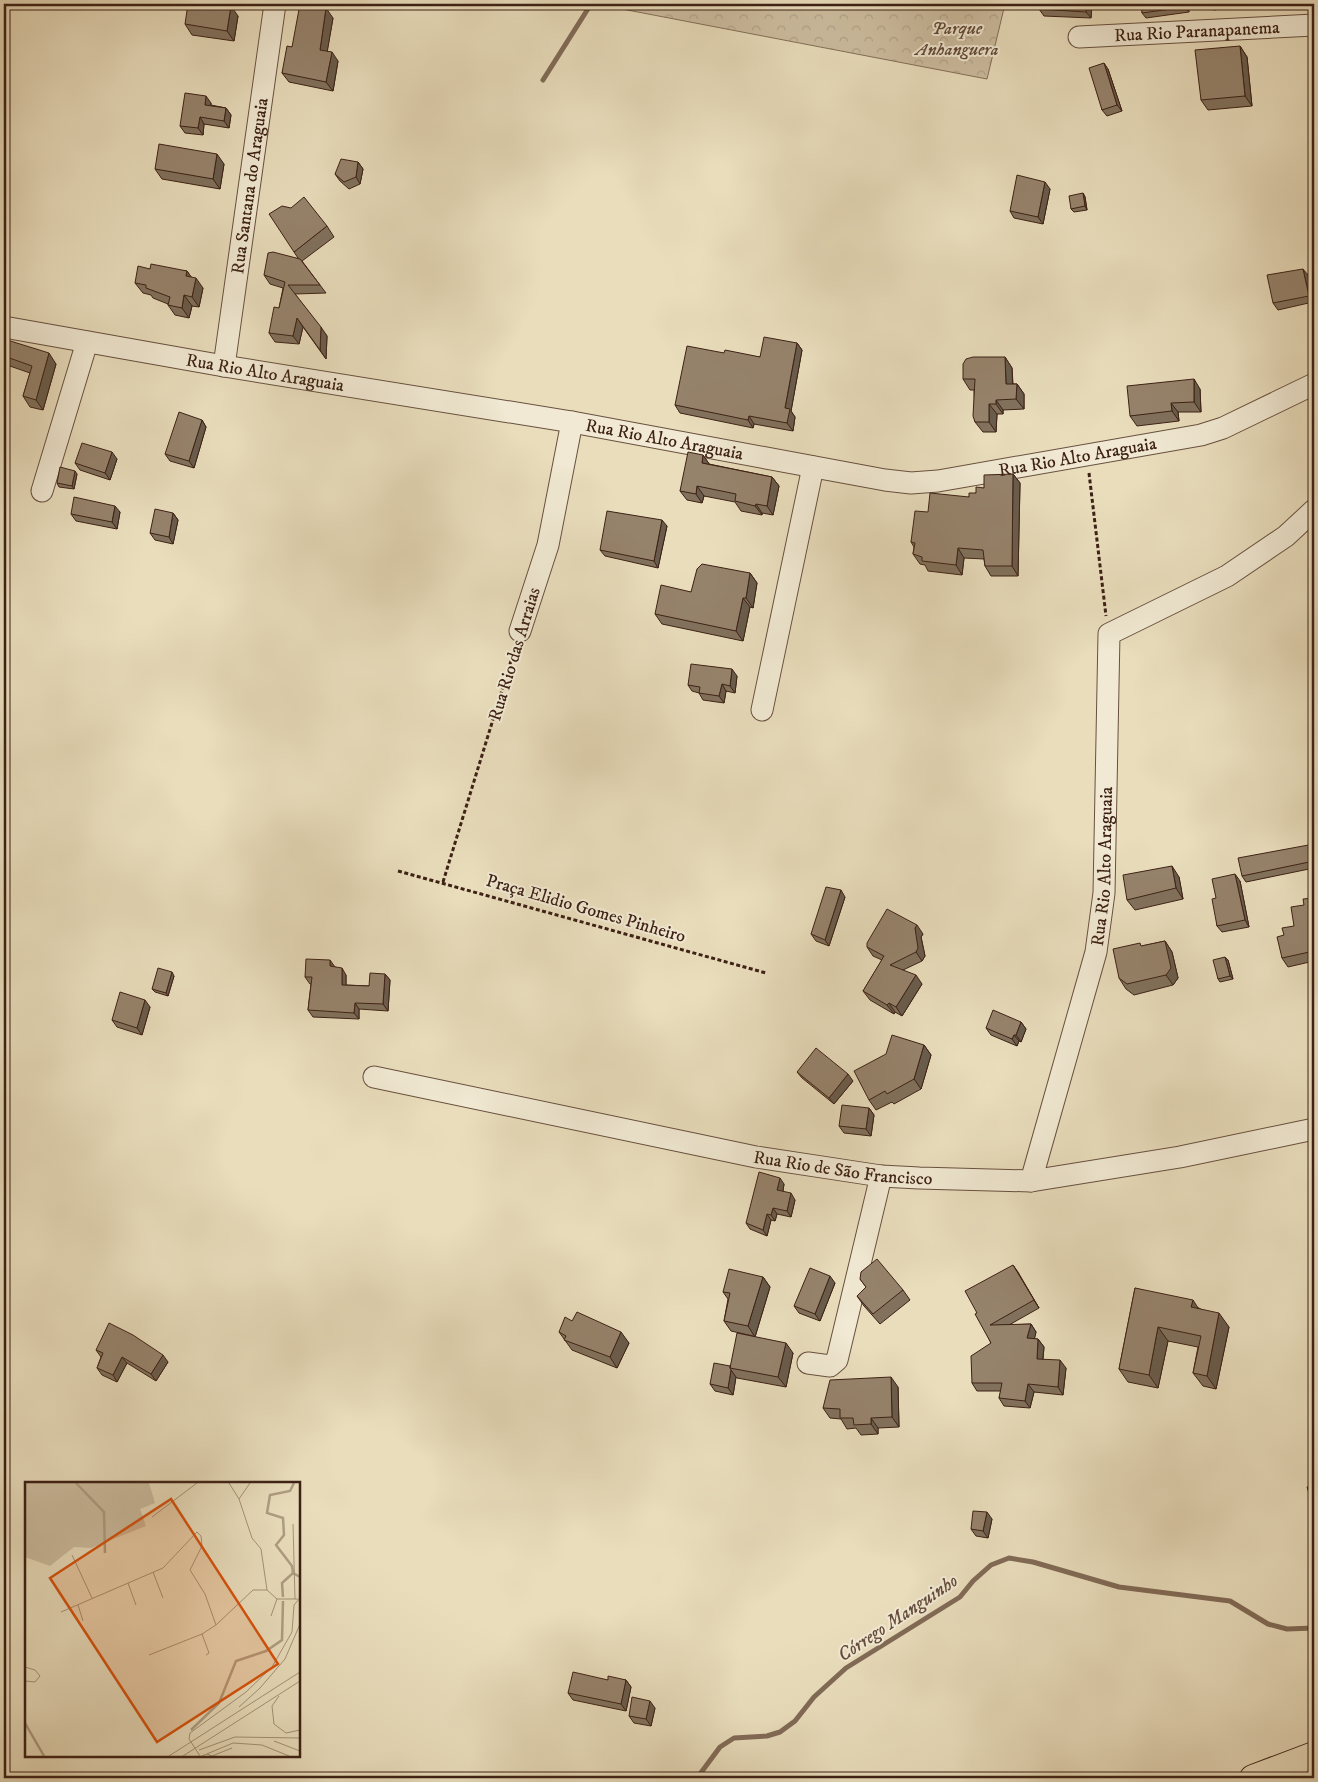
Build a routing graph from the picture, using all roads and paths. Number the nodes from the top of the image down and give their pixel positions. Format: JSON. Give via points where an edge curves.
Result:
{"nodes":[{"id":1,"x":275,"y":4,"type":"edge"},
{"id":2,"x":1314,"y":25,"type":"edge"},
{"id":3,"x":1080,"y":36,"type":"dead end"},
{"id":4,"x":4,"y":327,"type":"edge"},
{"id":5,"x":87,"y":342,"type":"junction"},
{"id":6,"x":224,"y":366,"type":"junction"},
{"id":7,"x":1314,"y":384,"type":"edge"},
{"id":8,"x":572,"y":422,"type":"junction"},
{"id":9,"x":1087,"y":457,"type":"junction"},
{"id":10,"x":813,"y":467,"type":"junction"},
{"id":11,"x":42,"y":491,"type":"dead end"},
{"id":12,"x":1314,"y":510,"type":"edge"},
{"id":13,"x":520,"y":631,"type":"joint"},
{"id":14,"x":1109,"y":634,"type":"junction"},
{"id":15,"x":762,"y":710,"type":"dead end"},
{"id":16,"x":398,"y":871,"type":"dead end"},
{"id":17,"x":443,"y":882,"type":"junction"},
{"id":18,"x":766,"y":973,"type":"dead end"},
{"id":19,"x":374,"y":1077,"type":"dead end"},
{"id":20,"x":1314,"y":1129,"type":"edge"},
{"id":21,"x":881,"y":1176,"type":"junction"},
{"id":22,"x":1030,"y":1181,"type":"junction"},
{"id":23,"x":808,"y":1363,"type":"dead end"},
{"id":24,"x":1314,"y":1756,"type":"edge"},
{"id":25,"x":1253,"y":1778,"type":"edge"}],
"edges":[{"from":1,"to":6,"type":"street","name":"Rua Santana do Araguaia"},
{"from":2,"to":3,"type":"street","name":"Rua Rio Paranapanema"},
{"from":4,"to":5,"type":"street","name":"Rua Rio Alto Araguaia"},
{"from":5,"to":6,"type":"street","name":"Rua Rio Alto Araguaia"},
{"from":5,"to":11,"type":"street"},
{"from":6,"to":8,"type":"street","name":"Rua Rio Alto Araguaia"},
{"from":7,"to":9,"type":"street","name":"Rua Rio Alto Araguaia","via":[[1223,428]]},
{"from":8,"to":10,"type":"street","name":"Rua Rio Alto Araguaia"},
{"from":8,"to":13,"type":"street","name":"Rua Rio das Arraias","via":[[548,545]]},
{"from":9,"to":10,"type":"street","name":"Rua Rio Alto Araguaia","via":[[911,483]]},
{"from":9,"to":14,"type":"path"},
{"from":10,"to":15,"type":"street"},
{"from":12,"to":14,"type":"street","via":[[1286,536],[1227,576]]},
{"from":13,"to":17,"type":"path","name":"Rua Rio das Arraias"},
{"from":14,"to":22,"type":"street","name":"Rua Rio Alto Araguaia","via":[[1104,893],[1097,944],[1078,1022]]},
{"from":16,"to":17,"type":"path","name":"Praça Elidio Gomes Pinheiro"},
{"from":17,"to":18,"type":"path","name":"Praça Elidio Gomes Pinheiro"},
{"from":19,"to":21,"type":"street","name":"Rua Rio de São Francisco","via":[[756,1157]]},
{"from":20,"to":22,"type":"street","name":"Rua Rio de São Francisco","via":[[1180,1157]]},
{"from":21,"to":22,"type":"street","name":"Rua Rio de São Francisco"},
{"from":21,"to":23,"type":"street","via":[[837,1360],[830,1366]]},
{"from":24,"to":25,"type":"main road"}]}
